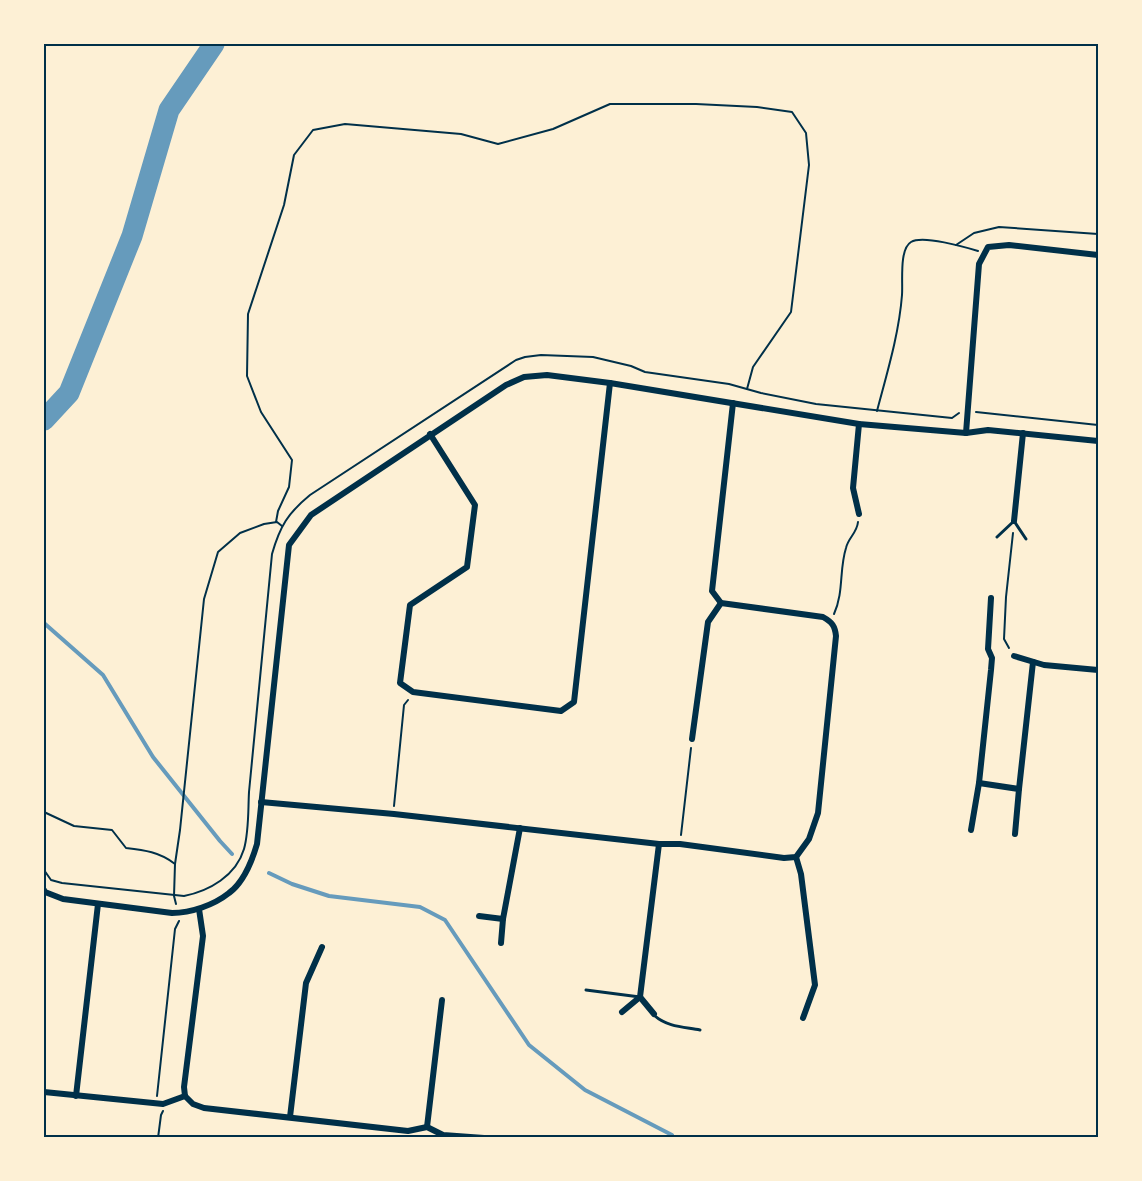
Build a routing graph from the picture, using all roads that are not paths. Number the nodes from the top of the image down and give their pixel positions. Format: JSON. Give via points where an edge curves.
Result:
{"nodes":[{"id":1,"x":1098,"y":255,"type":"edge"},
{"id":2,"x":610,"y":383,"type":"junction"},
{"id":3,"x":733,"y":403,"type":"junction"},
{"id":4,"x":859,"y":424,"type":"junction"},
{"id":5,"x":966,"y":433,"type":"junction"},
{"id":6,"x":1023,"y":433,"type":"junction"},
{"id":7,"x":430,"y":434,"type":"junction"},
{"id":8,"x":1098,"y":441,"type":"edge"},
{"id":9,"x":859,"y":514,"type":"road end"},
{"id":10,"x":1014,"y":521,"type":"junction"},
{"id":11,"x":997,"y":537,"type":"dead end"},
{"id":12,"x":1026,"y":539,"type":"dead end"},
{"id":13,"x":991,"y":598,"type":"dead end"},
{"id":14,"x":721,"y":603,"type":"junction"},
{"id":15,"x":1014,"y":656,"type":"road end"},
{"id":16,"x":1033,"y":662,"type":"junction"},
{"id":17,"x":1098,"y":670,"type":"edge"},
{"id":18,"x":692,"y":739,"type":"road end"},
{"id":19,"x":979,"y":783,"type":"junction"},
{"id":20,"x":1019,"y":789,"type":"junction"},
{"id":21,"x":261,"y":802,"type":"junction"},
{"id":22,"x":520,"y":828,"type":"junction"},
{"id":23,"x":971,"y":830,"type":"dead end"},
{"id":24,"x":1015,"y":834,"type":"dead end"},
{"id":25,"x":659,"y":844,"type":"junction"},
{"id":26,"x":796,"y":857,"type":"junction"},
{"id":27,"x":44,"y":892,"type":"edge"},
{"id":28,"x":98,"y":904,"type":"junction"},
{"id":29,"x":199,"y":909,"type":"junction"},
{"id":30,"x":479,"y":916,"type":"dead end"},
{"id":31,"x":503,"y":919,"type":"junction"},
{"id":32,"x":501,"y":943,"type":"dead end"},
{"id":33,"x":322,"y":946,"type":"dead end"},
{"id":34,"x":586,"y":990,"type":"dead end"},
{"id":35,"x":640,"y":997,"type":"junction"},
{"id":36,"x":442,"y":1000,"type":"dead end"},
{"id":37,"x":622,"y":1012,"type":"dead end"},
{"id":38,"x":654,"y":1014,"type":"joint"},
{"id":39,"x":803,"y":1018,"type":"dead end"},
{"id":40,"x":700,"y":1030,"type":"dead end"},
{"id":41,"x":44,"y":1092,"type":"edge"},
{"id":42,"x":76,"y":1096,"type":"junction"},
{"id":43,"x":185,"y":1096,"type":"junction"},
{"id":44,"x":290,"y":1117,"type":"junction"},
{"id":45,"x":427,"y":1127,"type":"junction"},
{"id":46,"x":484,"y":1137,"type":"edge"}],
"edges":[{"from":1,"to":5,"type":"street","via":[[1009,245],[988,248],[979,264]]},
{"from":2,"to":3,"type":"street"},
{"from":2,"to":7,"type":"street","via":[[547,375],[524,377]]},
{"from":2,"to":7,"type":"street","via":[[574,702],[561,711],[413,692],[400,683],[410,604],[467,567],[475,505]]},
{"from":3,"to":4,"type":"street"},
{"from":3,"to":14,"type":"street","via":[[712,591]]},
{"from":4,"to":5,"type":"street"},
{"from":4,"to":9,"type":"street","via":[[853,488]]},
{"from":5,"to":6,"type":"street"},
{"from":6,"to":8,"type":"street"},
{"from":6,"to":10,"type":"street"},
{"from":7,"to":21,"type":"street","via":[[311,515],[289,545]]},
{"from":10,"to":11,"type":"lane"},
{"from":10,"to":12,"type":"lane"},
{"from":13,"to":19,"type":"street","via":[[988,649],[992,658]]},
{"from":14,"to":18,"type":"street","via":[[708,622]]},
{"from":14,"to":26,"type":"street","via":[[823,617],[835,628],[818,813],[809,839]]},
{"from":15,"to":16,"type":"street"},
{"from":16,"to":17,"type":"street"},
{"from":16,"to":20,"type":"street"},
{"from":19,"to":20,"type":"street"},
{"from":19,"to":23,"type":"street"},
{"from":20,"to":24,"type":"street"},
{"from":21,"to":22,"type":"street"},
{"from":21,"to":29,"type":"street","via":[[254,857],[242,878],[230,893]]},
{"from":22,"to":25,"type":"street"},
{"from":22,"to":31,"type":"street"},
{"from":25,"to":26,"type":"street"},
{"from":25,"to":35,"type":"street"},
{"from":26,"to":39,"type":"street","via":[[815,985]]},
{"from":27,"to":28,"type":"street"},
{"from":28,"to":29,"type":"street","via":[[179,913]]},
{"from":28,"to":42,"type":"street"},
{"from":29,"to":43,"type":"street","via":[[203,936]]},
{"from":30,"to":31,"type":"street"},
{"from":31,"to":32,"type":"street"},
{"from":33,"to":44,"type":"street","via":[[306,983]]},
{"from":34,"to":35,"type":"lane"},
{"from":35,"to":37,"type":"street"},
{"from":35,"to":38,"type":"street"},
{"from":36,"to":45,"type":"street"},
{"from":38,"to":40,"type":"lane","via":[[666,1024]]},
{"from":41,"to":42,"type":"street"},
{"from":42,"to":43,"type":"street","via":[[163,1104]]},
{"from":43,"to":44,"type":"street","via":[[204,1108]]},
{"from":44,"to":45,"type":"street","via":[[408,1131]]},
{"from":45,"to":46,"type":"street","via":[[443,1135]]}]}
